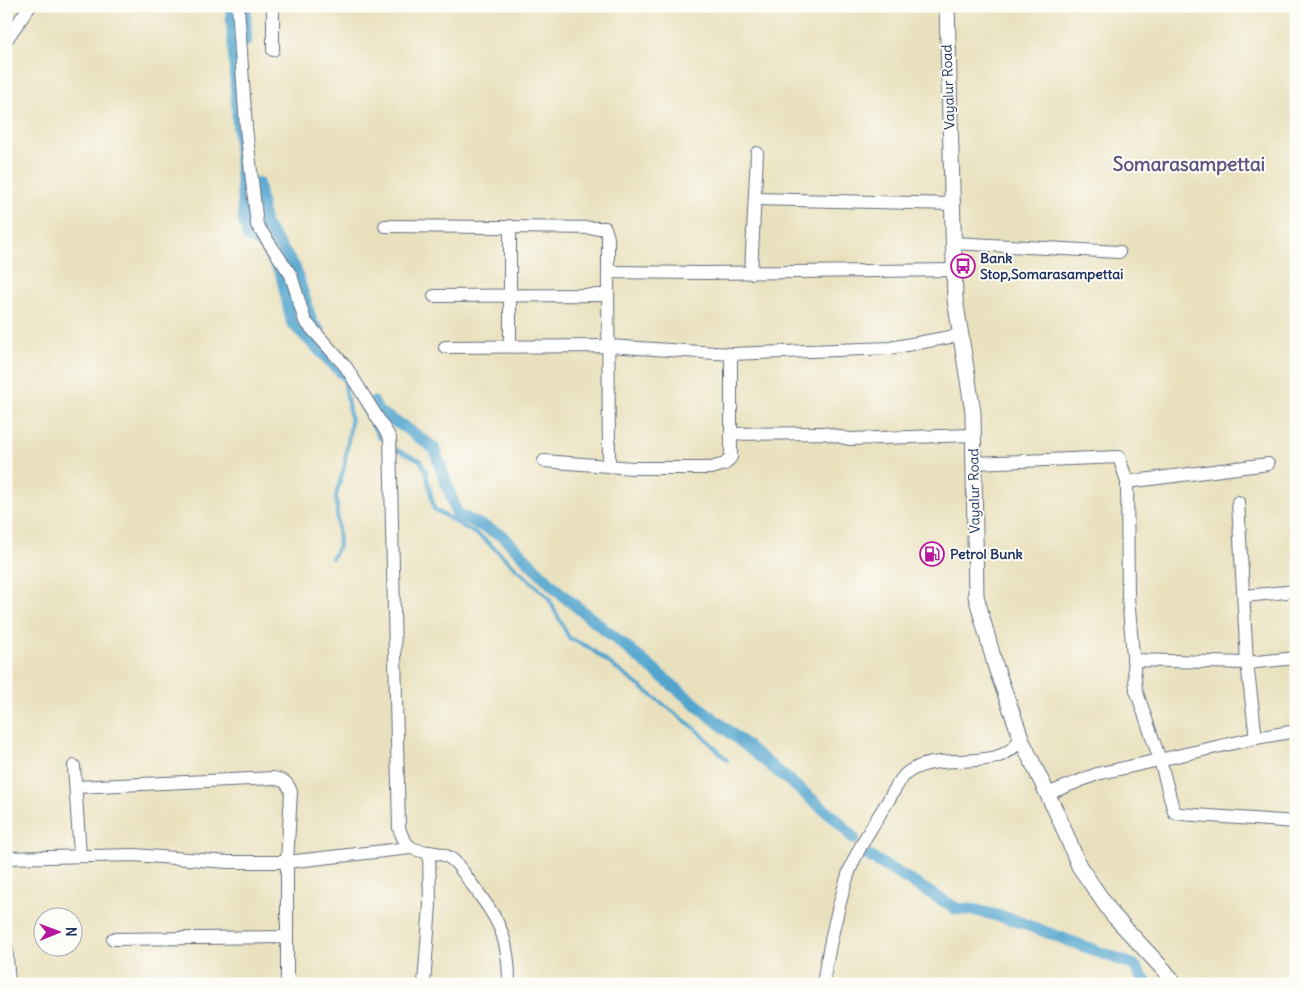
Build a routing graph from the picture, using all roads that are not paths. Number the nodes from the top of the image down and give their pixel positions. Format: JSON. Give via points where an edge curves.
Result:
{"nodes":[{"id":1,"x":30,"y":6,"type":"edge"},
{"id":2,"x":238,"y":6,"type":"edge"},
{"id":3,"x":272,"y":6,"type":"edge"},
{"id":4,"x":947,"y":6,"type":"edge"},
{"id":5,"x":6,"y":40,"type":"edge"},
{"id":6,"x":273,"y":50,"type":"dead end"},
{"id":7,"x":757,"y":152,"type":"dead end"},
{"id":8,"x":755,"y":199,"type":"junction"},
{"id":9,"x":952,"y":204,"type":"junction"},
{"id":10,"x":385,"y":226,"type":"dead end"},
{"id":11,"x":510,"y":226,"type":"junction"},
{"id":12,"x":953,"y":243,"type":"junction"},
{"id":13,"x":1119,"y":252,"type":"dead end"},
{"id":14,"x":954,"y":270,"type":"junction"},
{"id":15,"x":608,"y":272,"type":"junction"},
{"id":16,"x":751,"y":272,"type":"junction"},
{"id":17,"x":608,"y":295,"type":"junction"},
{"id":18,"x":434,"y":296,"type":"dead end"},
{"id":19,"x":510,"y":296,"type":"junction"},
{"id":20,"x":961,"y":335,"type":"junction"},
{"id":21,"x":510,"y":346,"type":"junction"},
{"id":22,"x":608,"y":346,"type":"junction"},
{"id":23,"x":445,"y":347,"type":"dead end"},
{"id":24,"x":731,"y":354,"type":"junction"},
{"id":25,"x":732,"y":434,"type":"junction"},
{"id":26,"x":973,"y":435,"type":"junction"},
{"id":27,"x":544,"y":461,"type":"dead end"},
{"id":28,"x":974,"y":463,"type":"junction"},
{"id":29,"x":1268,"y":464,"type":"dead end"},
{"id":30,"x":609,"y":466,"type":"junction"},
{"id":31,"x":1127,"y":482,"type":"junction"},
{"id":32,"x":1238,"y":502,"type":"dead end"},
{"id":33,"x":1296,"y":591,"type":"edge"},
{"id":34,"x":1245,"y":596,"type":"junction"},
{"id":35,"x":1296,"y":658,"type":"edge"},
{"id":36,"x":1133,"y":660,"type":"junction"},
{"id":37,"x":1247,"y":663,"type":"junction"},
{"id":38,"x":1296,"y":731,"type":"edge"},
{"id":39,"x":1021,"y":737,"type":"junction"},
{"id":40,"x":1256,"y":738,"type":"junction"},
{"id":41,"x":1160,"y":760,"type":"junction"},
{"id":42,"x":74,"y":766,"type":"dead end"},
{"id":43,"x":76,"y":787,"type":"junction"},
{"id":44,"x":1047,"y":794,"type":"junction"},
{"id":45,"x":1296,"y":822,"type":"edge"},
{"id":46,"x":410,"y":848,"type":"junction"},
{"id":47,"x":428,"y":852,"type":"junction"},
{"id":48,"x":80,"y":856,"type":"junction"},
{"id":49,"x":6,"y":858,"type":"edge"},
{"id":50,"x":287,"y":862,"type":"junction"},
{"id":51,"x":287,"y":937,"type":"junction"},
{"id":52,"x":113,"y":939,"type":"dead end"},
{"id":53,"x":6,"y":944,"type":"edge"},
{"id":54,"x":9,"y":984,"type":"edge"},
{"id":55,"x":287,"y":984,"type":"edge"},
{"id":56,"x":424,"y":984,"type":"edge"},
{"id":57,"x":509,"y":984,"type":"edge"},
{"id":58,"x":824,"y":984,"type":"edge"},
{"id":59,"x":1174,"y":984,"type":"edge"}],
"edges":[{"from":1,"to":5,"type":"street"},
{"from":2,"to":46,"type":"street","via":[[256,225],[291,275],[305,321],[346,367],[390,438],[399,828]]},
{"from":3,"to":6,"type":"street"},
{"from":4,"to":9,"type":"main road","name":"Vayalur Road"},
{"from":7,"to":8,"type":"street"},
{"from":8,"to":9,"type":"street"},
{"from":8,"to":16,"type":"street"},
{"from":9,"to":12,"type":"main road","name":"Vayalur Road"},
{"from":10,"to":11,"type":"street"},
{"from":11,"to":15,"type":"street","via":[[605,228]]},
{"from":11,"to":19,"type":"street"},
{"from":12,"to":13,"type":"street"},
{"from":12,"to":14,"type":"main road","name":"Vayalur Road"},
{"from":14,"to":16,"type":"street"},
{"from":14,"to":20,"type":"main road","name":"Vayalur Road"},
{"from":15,"to":16,"type":"street"},
{"from":15,"to":17,"type":"street"},
{"from":17,"to":19,"type":"street"},
{"from":17,"to":22,"type":"street"},
{"from":18,"to":19,"type":"street"},
{"from":19,"to":21,"type":"street"},
{"from":20,"to":24,"type":"street","via":[[890,348]]},
{"from":20,"to":26,"type":"main road","name":"Vayalur Road","via":[[973,412]]},
{"from":21,"to":22,"type":"street"},
{"from":21,"to":23,"type":"street"},
{"from":22,"to":24,"type":"street"},
{"from":22,"to":30,"type":"street"},
{"from":24,"to":25,"type":"street"},
{"from":25,"to":26,"type":"street","via":[[824,432],[849,439]]},
{"from":25,"to":30,"type":"street","via":[[731,457],[725,464],[711,468]]},
{"from":26,"to":28,"type":"main road","name":"Vayalur Road"},
{"from":27,"to":30,"type":"street"},
{"from":28,"to":31,"type":"street","via":[[1115,456],[1122,460]]},
{"from":28,"to":39,"type":"main road","name":"Vayalur Road","via":[[976,596],[996,668]]},
{"from":29,"to":31,"type":"street"},
{"from":31,"to":36,"type":"street","via":[[1128,597]]},
{"from":32,"to":34,"type":"street"},
{"from":33,"to":34,"type":"street"},
{"from":34,"to":37,"type":"street"},
{"from":35,"to":37,"type":"street"},
{"from":36,"to":37,"type":"street"},
{"from":36,"to":41,"type":"street","via":[[1136,690]]},
{"from":37,"to":40,"type":"street"},
{"from":38,"to":40,"type":"street"},
{"from":39,"to":44,"type":"main road","name":"Vayalur Road"},
{"from":39,"to":58,"type":"street","via":[[1016,748],[1001,757],[923,764],[905,774],[849,871]]},
{"from":40,"to":41,"type":"street"},
{"from":41,"to":44,"type":"street","via":[[1098,774]]},
{"from":41,"to":45,"type":"street","via":[[1174,812]]},
{"from":42,"to":43,"type":"street"},
{"from":43,"to":48,"type":"street"},
{"from":43,"to":50,"type":"street","via":[[283,780],[291,792]]},
{"from":44,"to":59,"type":"main road","name":"Vayalur Road","via":[[1079,866],[1112,914]]},
{"from":46,"to":47,"type":"street"},
{"from":46,"to":50,"type":"street"},
{"from":47,"to":56,"type":"street","via":[[430,905]]},
{"from":47,"to":57,"type":"street","via":[[454,861],[494,913],[502,932]]},
{"from":48,"to":49,"type":"street"},
{"from":48,"to":50,"type":"street","via":[[134,855],[228,862]]},
{"from":50,"to":51,"type":"street"},
{"from":51,"to":52,"type":"street"},
{"from":51,"to":55,"type":"street"},
{"from":53,"to":54,"type":"street"}]}
